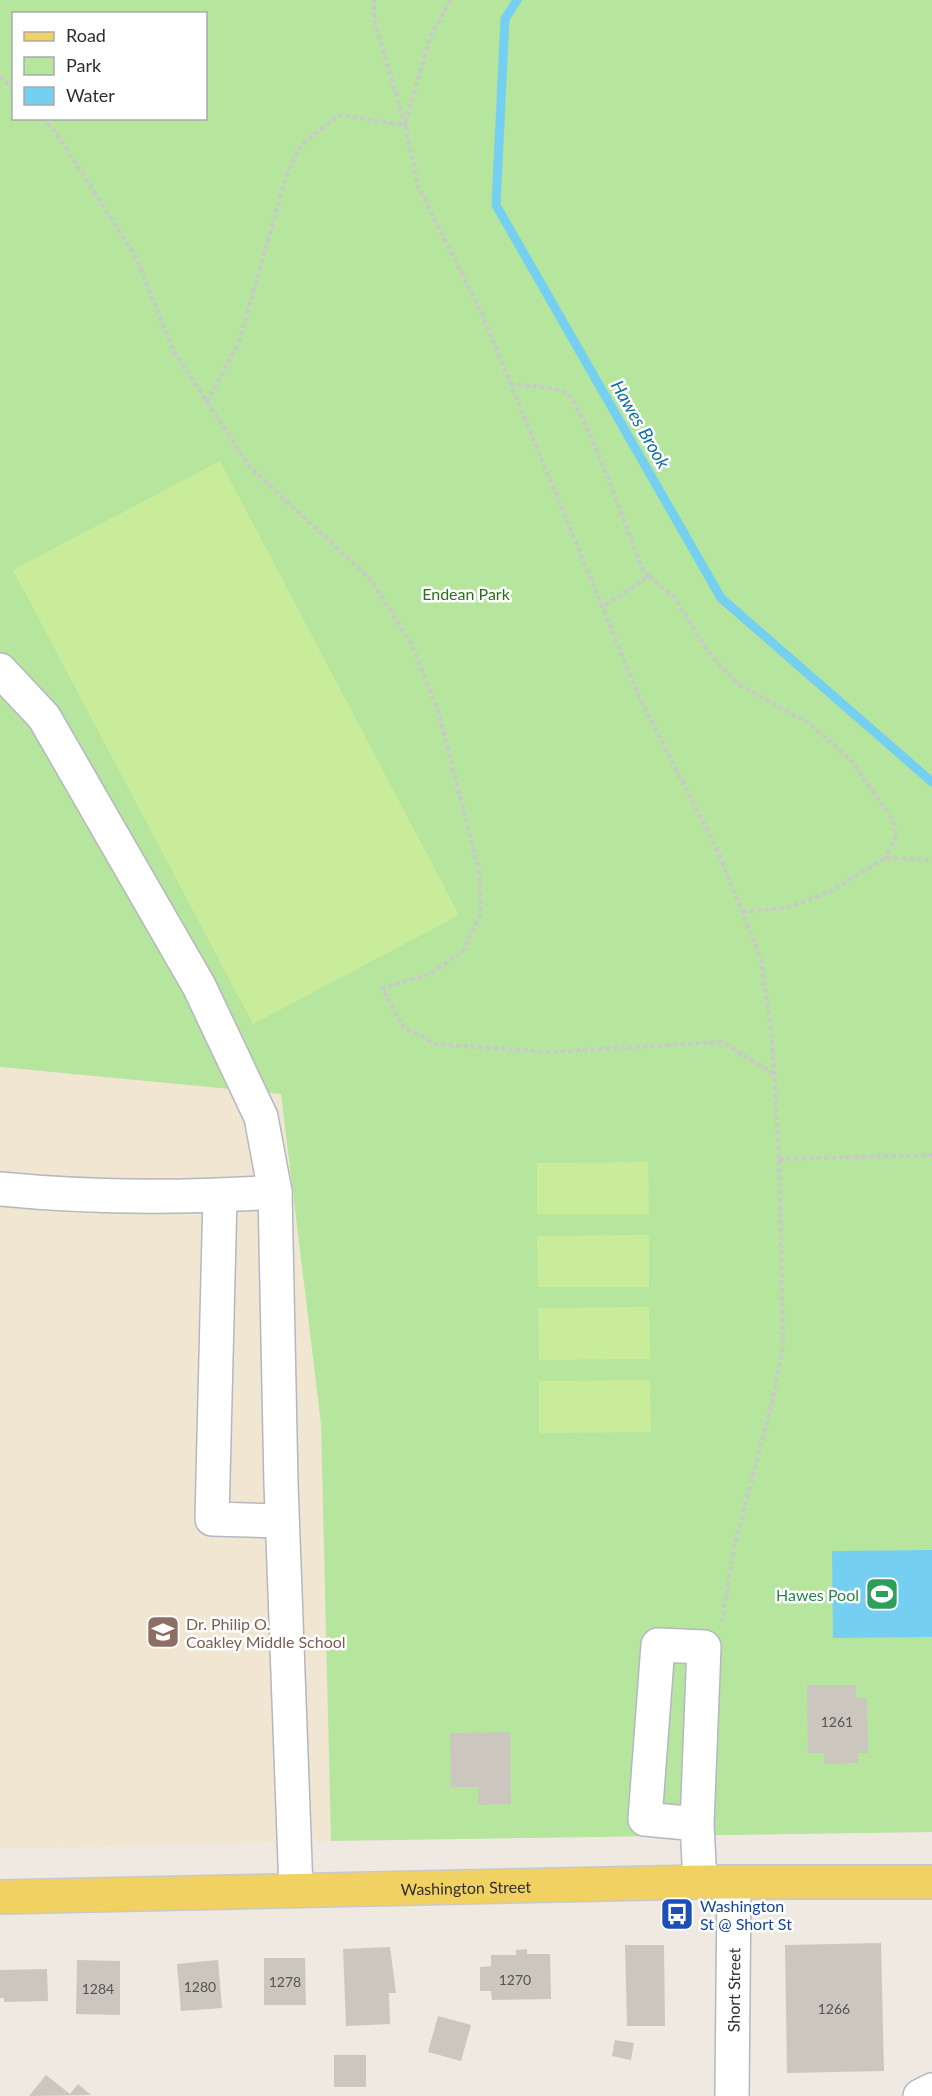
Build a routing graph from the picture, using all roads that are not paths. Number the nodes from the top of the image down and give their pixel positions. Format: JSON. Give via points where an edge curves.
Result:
{"nodes":[{"id":1,"x":0,"y":670,"type":"edge"},
{"id":2,"x":0,"y":1189,"type":"edge"},
{"id":3,"x":275,"y":1192,"type":"junction"},
{"id":4,"x":220,"y":1196,"type":"junction"},
{"id":5,"x":282,"y":1521,"type":"junction"},
{"id":6,"x":697,"y":1824,"type":"junction"},
{"id":7,"x":700,"y":1882,"type":"junction"},
{"id":8,"x":932,"y":1882,"type":"edge"},
{"id":9,"x":734,"y":1883,"type":"junction"},
{"id":10,"x":296,"y":1890,"type":"junction"},
{"id":11,"x":0,"y":1898,"type":"edge"},
{"id":12,"x":932,"y":2090,"type":"edge"},
{"id":13,"x":732,"y":2096,"type":"edge"},
{"id":14,"x":920,"y":2096,"type":"edge"}],
"edges":[{"from":1,"to":3,"type":"street","via":[[44,717],[198,986],[261,1117]]},
{"from":2,"to":4,"type":"street"},
{"from":3,"to":4,"type":"street"},
{"from":3,"to":5,"type":"street"},
{"from":4,"to":5,"type":"street","via":[[212,1519]]},
{"from":5,"to":10,"type":"street"},
{"from":6,"to":6,"type":"street","via":[[704,1647],[658,1645],[645,1819]]},
{"from":6,"to":7,"type":"street"},
{"from":7,"to":9,"type":"main road","name":"Washington Street"},
{"from":7,"to":10,"type":"main road","name":"Washington Street"},
{"from":8,"to":9,"type":"main road","name":"Washington Street"},
{"from":9,"to":13,"type":"street","name":"Short Street"},
{"from":10,"to":11,"type":"main road","name":"Washington Street"},
{"from":12,"to":14,"type":"street"}]}
